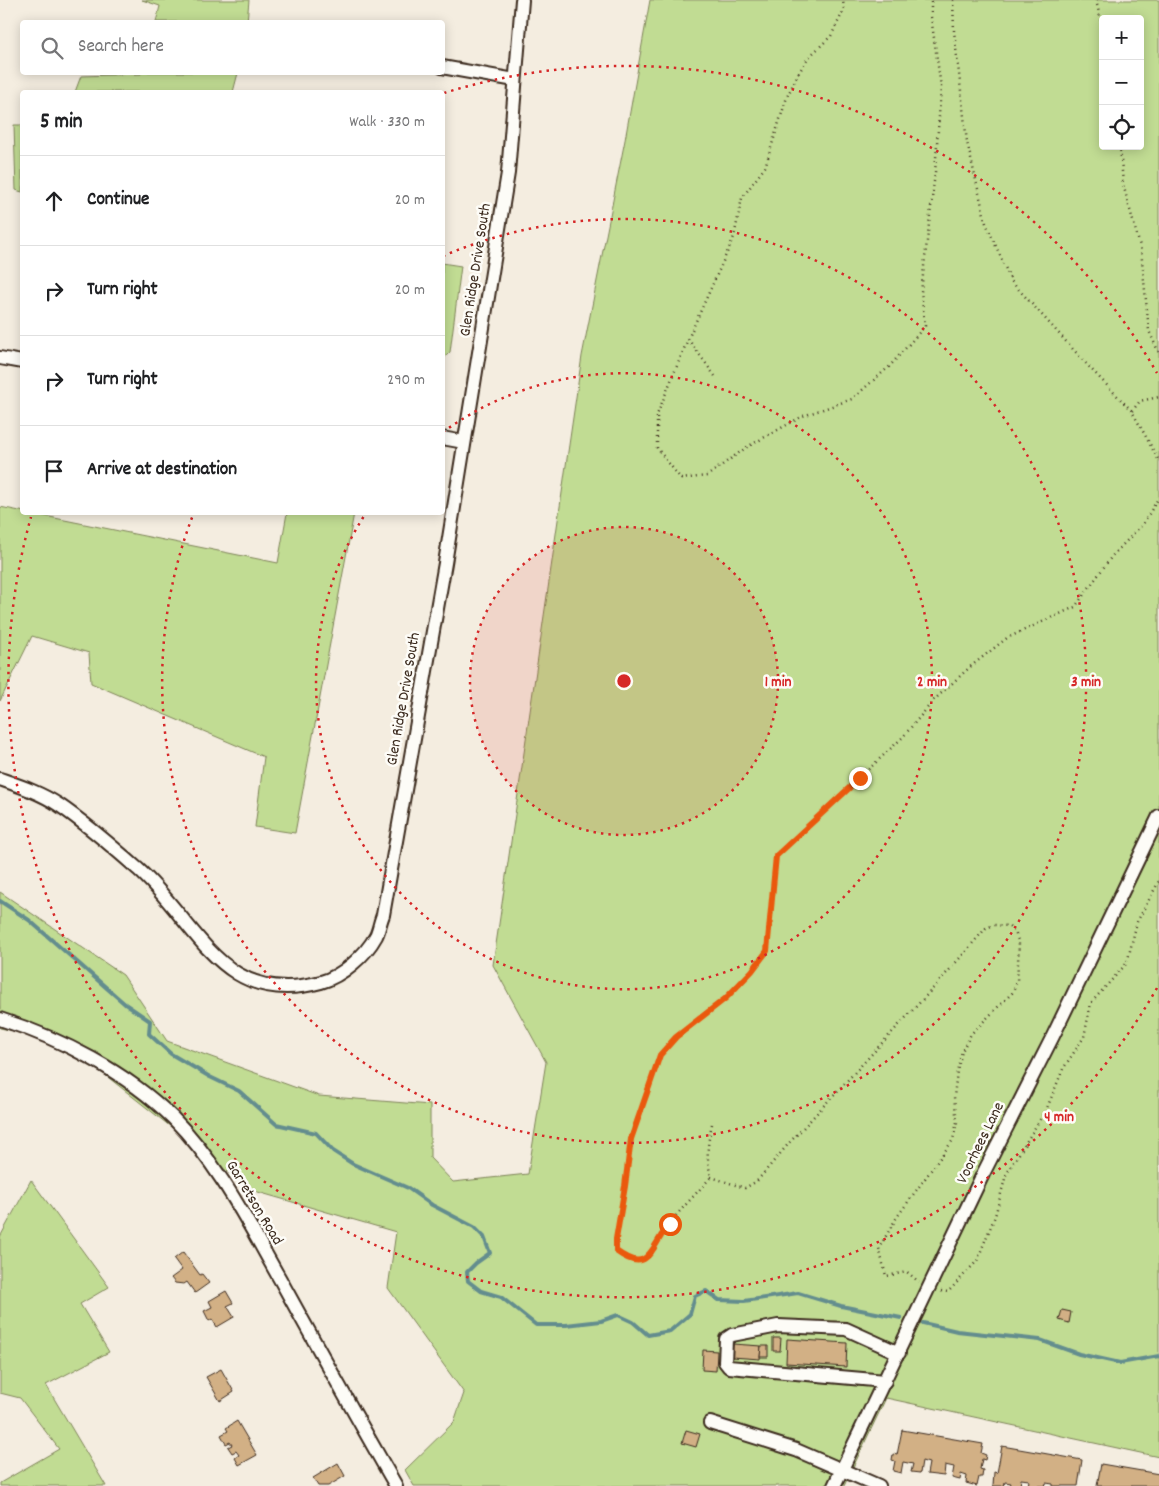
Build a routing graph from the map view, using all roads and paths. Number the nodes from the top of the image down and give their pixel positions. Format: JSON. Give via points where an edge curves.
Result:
{"nodes":[{"id":1,"x":522,"y":0,"type":"edge"},
{"id":2,"x":843,"y":0,"type":"edge"},
{"id":3,"x":931,"y":0,"type":"edge"},
{"id":4,"x":954,"y":0,"type":"edge"},
{"id":5,"x":1096,"y":0,"type":"edge"},
{"id":6,"x":1100,"y":15,"type":"edge"},
{"id":7,"x":445,"y":68,"type":"edge"},
{"id":8,"x":515,"y":80,"type":"junction"},
{"id":9,"x":1120,"y":150,"type":"edge"},
{"id":10,"x":688,"y":339,"type":"junction"},
{"id":11,"x":1159,"y":353,"type":"edge"},
{"id":12,"x":0,"y":358,"type":"edge"},
{"id":13,"x":20,"y":362,"type":"edge"},
{"id":14,"x":715,"y":376,"type":"dead end"},
{"id":15,"x":1159,"y":397,"type":"edge"},
{"id":16,"x":1132,"y":411,"type":"junction"},
{"id":17,"x":445,"y":439,"type":"edge"},
{"id":18,"x":464,"y":442,"type":"junction"},
{"id":19,"x":1159,"y":461,"type":"edge"},
{"id":20,"x":1159,"y":497,"type":"edge"},
{"id":21,"x":0,"y":779,"type":"edge"},
{"id":22,"x":1159,"y":816,"type":"edge"},
{"id":23,"x":1159,"y":881,"type":"edge"},
{"id":24,"x":0,"y":1019,"type":"edge"},
{"id":25,"x":712,"y":1124,"type":"dead end"},
{"id":26,"x":711,"y":1177,"type":"junction"},
{"id":27,"x":929,"y":1290,"type":"junction"},
{"id":28,"x":899,"y":1352,"type":"junction"},
{"id":29,"x":885,"y":1381,"type":"junction"},
{"id":30,"x":710,"y":1423,"type":"dead end"},
{"id":31,"x":842,"y":1469,"type":"junction"},
{"id":32,"x":396,"y":1486,"type":"edge"},
{"id":33,"x":834,"y":1486,"type":"edge"},
{"id":34,"x":879,"y":1486,"type":"edge"}],
"edges":[{"from":1,"to":8,"type":"street","name":"Glen Ridge Drive South"},
{"from":2,"to":10,"type":"path","via":[[844,10],[831,36],[808,58],[787,97],[765,167],[742,198],[734,237]]},
{"from":3,"to":10,"type":"path","via":[[941,87],[921,292],[925,326],[889,367],[852,399],[803,416],[747,447],[707,476],[681,479],[656,448],[656,415]]},
{"from":4,"to":16,"type":"path","via":[[954,31],[968,142],[986,223],[1011,282]]},
{"from":5,"to":6,"type":"path"},
{"from":7,"to":8,"type":"street"},
{"from":8,"to":18,"type":"street","name":"Glen Ridge Drive South","via":[[508,173]]},
{"from":9,"to":11,"type":"path","via":[[1123,184],[1141,250],[1150,331]]},
{"from":10,"to":14,"type":"path"},
{"from":12,"to":13,"type":"street"},
{"from":15,"to":16,"type":"path","via":[[1140,401]]},
{"from":16,"to":19,"type":"path"},
{"from":17,"to":18,"type":"street"},
{"from":18,"to":21,"type":"street","name":"Glen Ridge Drive South","via":[[383,915],[376,936],[364,954],[342,971],[327,980],[288,987],[269,986],[236,973],[217,959],[140,871],[94,832],[58,804]]},
{"from":20,"to":26,"type":"path","via":[[1142,524],[1112,556],[1075,607],[1007,638],[970,667],[934,700],[902,738],[776,856],[767,951],[726,998],[676,1037],[660,1055],[631,1139],[616,1251],[639,1261],[648,1258],[660,1234]]},
{"from":22,"to":27,"type":"street","name":"Voorhees Lane"},
{"from":23,"to":27,"type":"path","via":[[1137,922],[1127,963],[1091,1002],[1084,1037],[1063,1069],[1047,1108],[1006,1175],[995,1216],[977,1261],[948,1292]]},
{"from":24,"to":32,"type":"street","name":"Garretson Road","via":[[73,1048],[109,1069],[174,1119],[212,1165]]},
{"from":25,"to":26,"type":"path","via":[[707,1145]]},
{"from":26,"to":27,"type":"path","via":[[745,1188],[757,1181],[986,928],[1008,926],[1015,932],[1019,943],[1017,982],[1012,993],[971,1034],[962,1051],[954,1097],[957,1122],[953,1140],[897,1217],[879,1248],[886,1276],[907,1272]]},
{"from":27,"to":28,"type":"street","name":"Voorhees Lane"},
{"from":28,"to":29,"type":"street","name":"Voorhees Lane"},
{"from":28,"to":29,"type":"street","via":[[846,1329],[778,1326],[726,1339],[725,1362],[729,1367]]},
{"from":29,"to":31,"type":"street","name":"Voorhees Lane"},
{"from":30,"to":31,"type":"street","via":[[796,1450]]},
{"from":31,"to":33,"type":"street","name":"Voorhees Lane"},
{"from":31,"to":34,"type":"street"}]}
